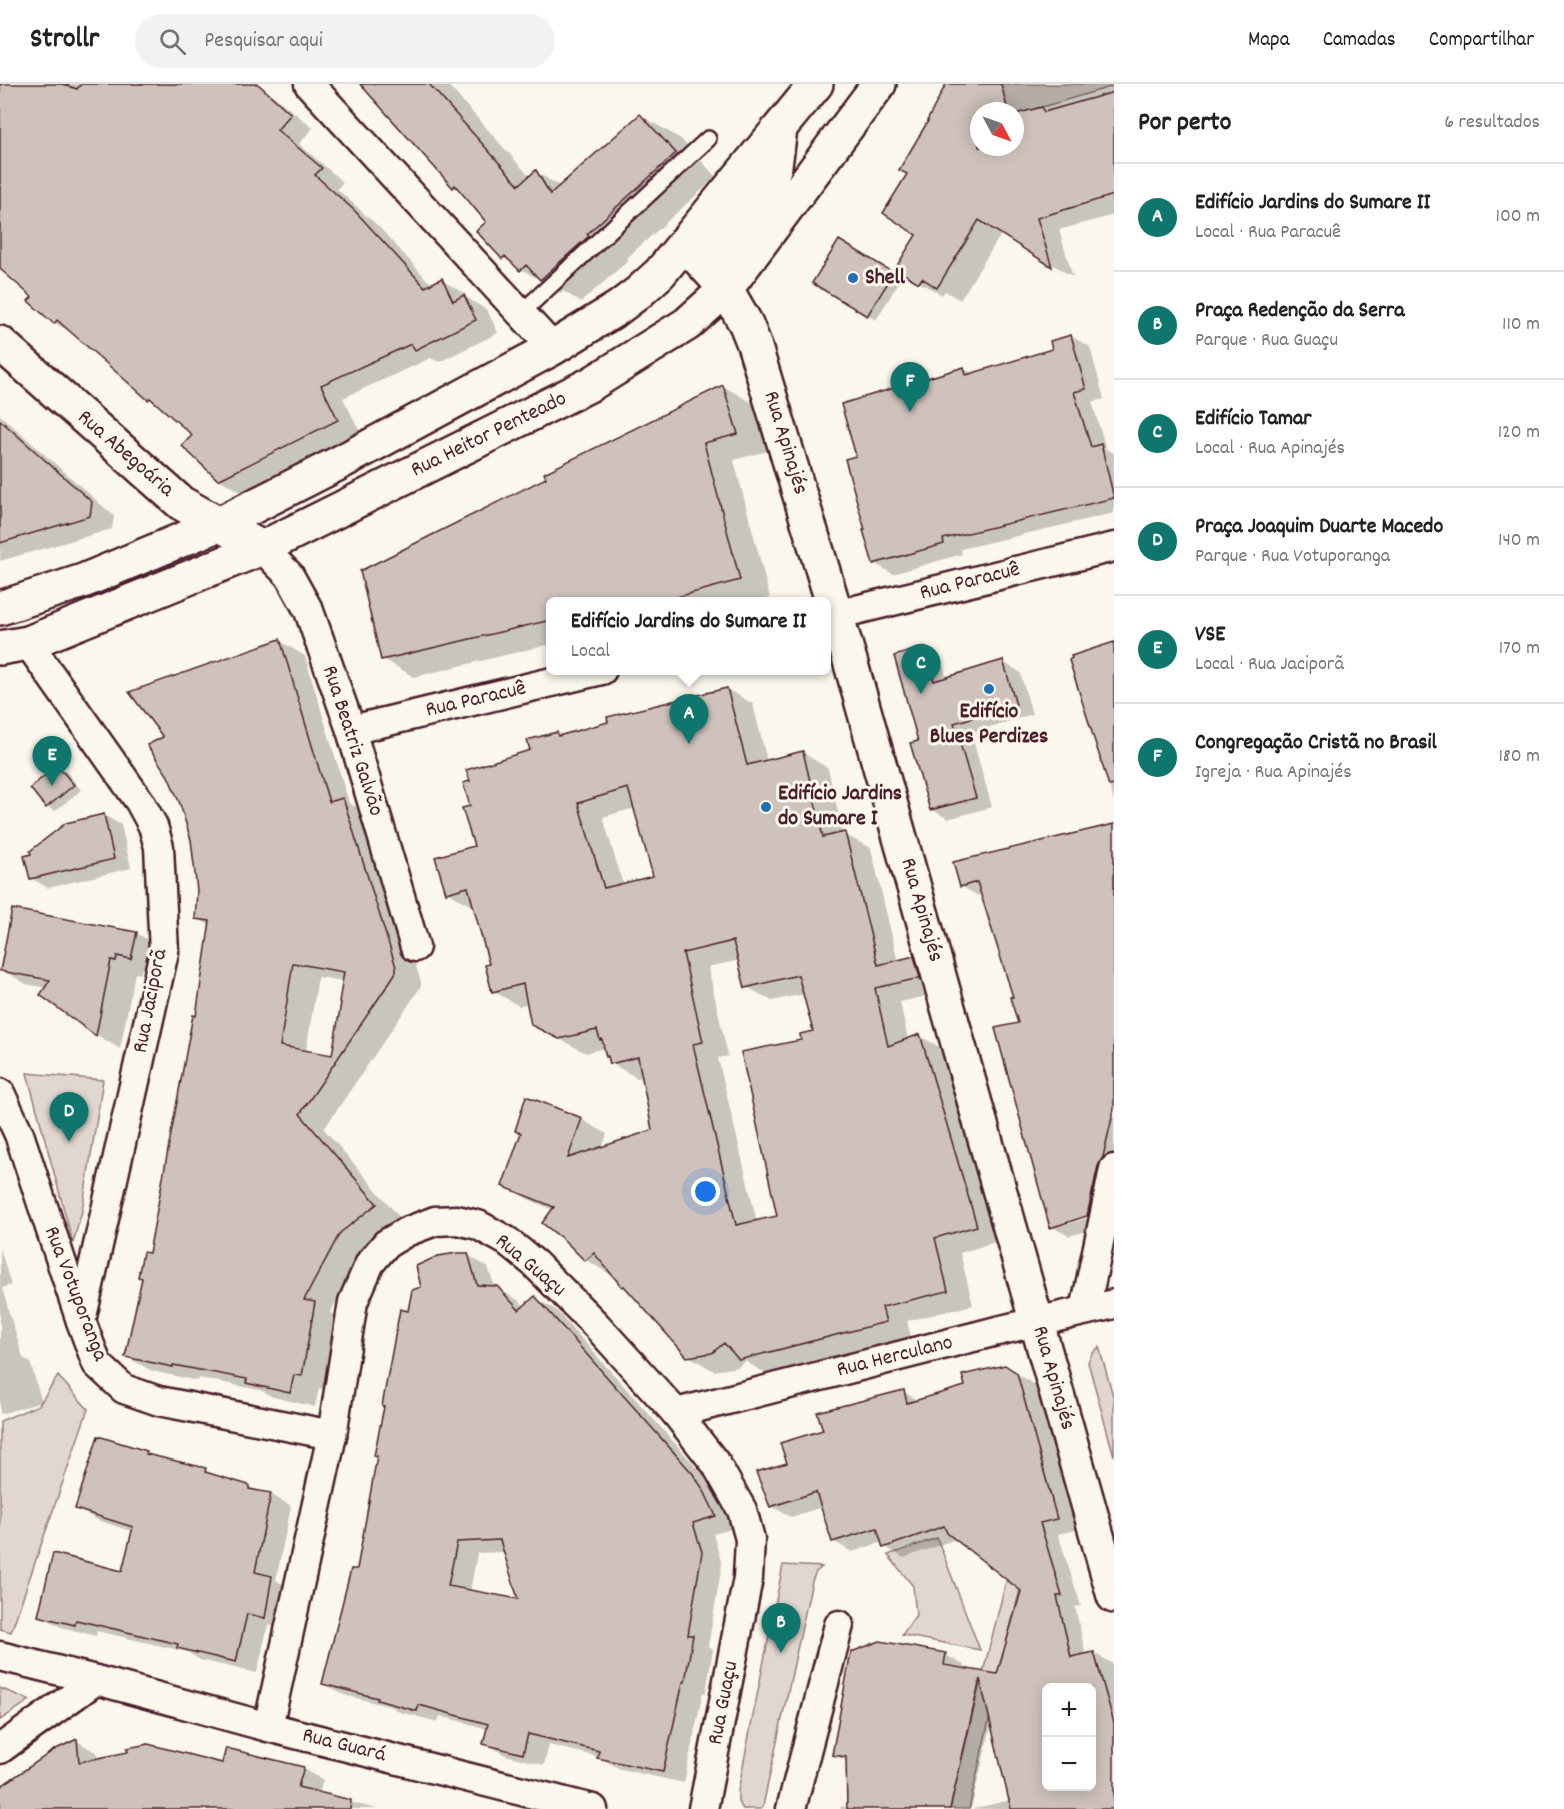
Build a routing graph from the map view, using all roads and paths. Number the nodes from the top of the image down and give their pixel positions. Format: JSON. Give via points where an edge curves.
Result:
{"nodes":[{"id":1,"x":309,"y":84,"type":"edge"},
{"id":2,"x":816,"y":84,"type":"edge"},
{"id":3,"x":869,"y":92,"type":"edge"},
{"id":4,"x":790,"y":108,"type":"edge"},
{"id":5,"x":708,"y":138,"type":"dead end"},
{"id":6,"x":685,"y":244,"type":"junction"},
{"id":7,"x":726,"y":289,"type":"junction"},
{"id":8,"x":520,"y":313,"type":"junction"},
{"id":9,"x":0,"y":343,"type":"edge"},
{"id":10,"x":553,"y":348,"type":"junction"},
{"id":11,"x":217,"y":525,"type":"junction"},
{"id":12,"x":1114,"y":547,"type":"edge"},
{"id":13,"x":262,"y":548,"type":"junction"},
{"id":14,"x":827,"y":597,"type":"edge"},
{"id":15,"x":0,"y":608,"type":"edge"},
{"id":16,"x":832,"y":616,"type":"edge"},
{"id":17,"x":14,"y":645,"type":"edge"},
{"id":18,"x":581,"y":675,"type":"edge"},
{"id":19,"x":351,"y":730,"type":"junction"},
{"id":20,"x":415,"y":947,"type":"dead end"},
{"id":21,"x":0,"y":1093,"type":"edge"},
{"id":22,"x":1114,"y":1169,"type":"edge"},
{"id":23,"x":1114,"y":1304,"type":"edge"},
{"id":24,"x":1085,"y":1310,"type":"junction"},
{"id":25,"x":81,"y":1321,"type":"junction"},
{"id":26,"x":1037,"y":1322,"type":"junction"},
{"id":27,"x":676,"y":1413,"type":"junction"},
{"id":28,"x":332,"y":1435,"type":"junction"},
{"id":29,"x":1114,"y":1596,"type":"edge"},
{"id":30,"x":839,"y":1625,"type":"dead end"},
{"id":31,"x":0,"y":1656,"type":"edge"},
{"id":32,"x":96,"y":1680,"type":"junction"},
{"id":33,"x":268,"y":1727,"type":"junction"},
{"id":34,"x":0,"y":1749,"type":"edge"},
{"id":35,"x":593,"y":1809,"type":"edge"},
{"id":36,"x":703,"y":1809,"type":"edge"},
{"id":37,"x":791,"y":1809,"type":"edge"}],
"edges":[{"from":1,"to":8,"type":"street"},
{"from":2,"to":4,"type":"main road","name":"Rua Heitor Penteado"},
{"from":3,"to":7,"type":"main road","name":"Rua Heitor Penteado"},
{"from":4,"to":6,"type":"main road","name":"Rua Heitor Penteado"},
{"from":4,"to":7,"type":"main road","via":[[770,180],[717,251],[717,266]]},
{"from":5,"to":8,"type":"lane"},
{"from":6,"to":7,"type":"main road","name":"Rua Apinajés"},
{"from":6,"to":10,"type":"main road","name":"Rua Heitor Penteado","via":[[639,292]]},
{"from":7,"to":13,"type":"main road","name":"Rua Heitor Penteado","via":[[687,324],[591,384]]},
{"from":7,"to":14,"type":"main road","name":"Rua Apinajés","via":[[754,344]]},
{"from":8,"to":10,"type":"street"},
{"from":9,"to":11,"type":"main road","name":"Rua Abegoária","via":[[181,503]]},
{"from":10,"to":11,"type":"main road","name":"Rua Heitor Penteado"},
{"from":11,"to":13,"type":"main road","name":"Rua Abegoária"},
{"from":11,"to":15,"type":"main road","name":"Rua Heitor Penteado","via":[[83,580]]},
{"from":12,"to":16,"type":"street","name":"Rua Paracuê"},
{"from":13,"to":17,"type":"main road","name":"Rua Heitor Penteado"},
{"from":13,"to":19,"type":"street","name":"Rua Beatriz Galvão","via":[[289,576],[309,611]]},
{"from":16,"to":26,"type":"main road","name":"Rua Apinajés"},
{"from":17,"to":25,"type":"street","name":"Rua Jaciporã","via":[[140,802],[159,847],[164,952]]},
{"from":18,"to":19,"type":"street","name":"Rua Paracuê"},
{"from":19,"to":20,"type":"street","name":"Rua Beatriz Galvão"},
{"from":21,"to":25,"type":"street","name":"Rua Votuporanga","via":[[19,1134]]},
{"from":22,"to":24,"type":"street"},
{"from":23,"to":24,"type":"street","name":"Rua Herculano"},
{"from":24,"to":26,"type":"street","name":"Rua Herculano"},
{"from":25,"to":28,"type":"street","name":"Rua Votuporanga","via":[[97,1364],[124,1389],[159,1401]]},
{"from":26,"to":27,"type":"street","name":"Rua Herculano"},
{"from":26,"to":29,"type":"main road","name":"Rua Apinajés"},
{"from":27,"to":28,"type":"street","name":"Rua Guaçu","via":[[596,1325],[507,1241],[478,1225],[457,1220],[435,1221],[386,1244],[370,1263],[352,1302]]},
{"from":27,"to":36,"type":"street","name":"Rua Guaçu","via":[[716,1464],[742,1510],[750,1539],[747,1578]]},
{"from":28,"to":33,"type":"street","name":"Rua Guaçu"},
{"from":30,"to":37,"type":"street"},
{"from":31,"to":32,"type":"street","name":"Rua Guará"},
{"from":32,"to":33,"type":"street","name":"Rua Guará"},
{"from":32,"to":34,"type":"street"},
{"from":33,"to":35,"type":"street","name":"Rua Guará"}]}
